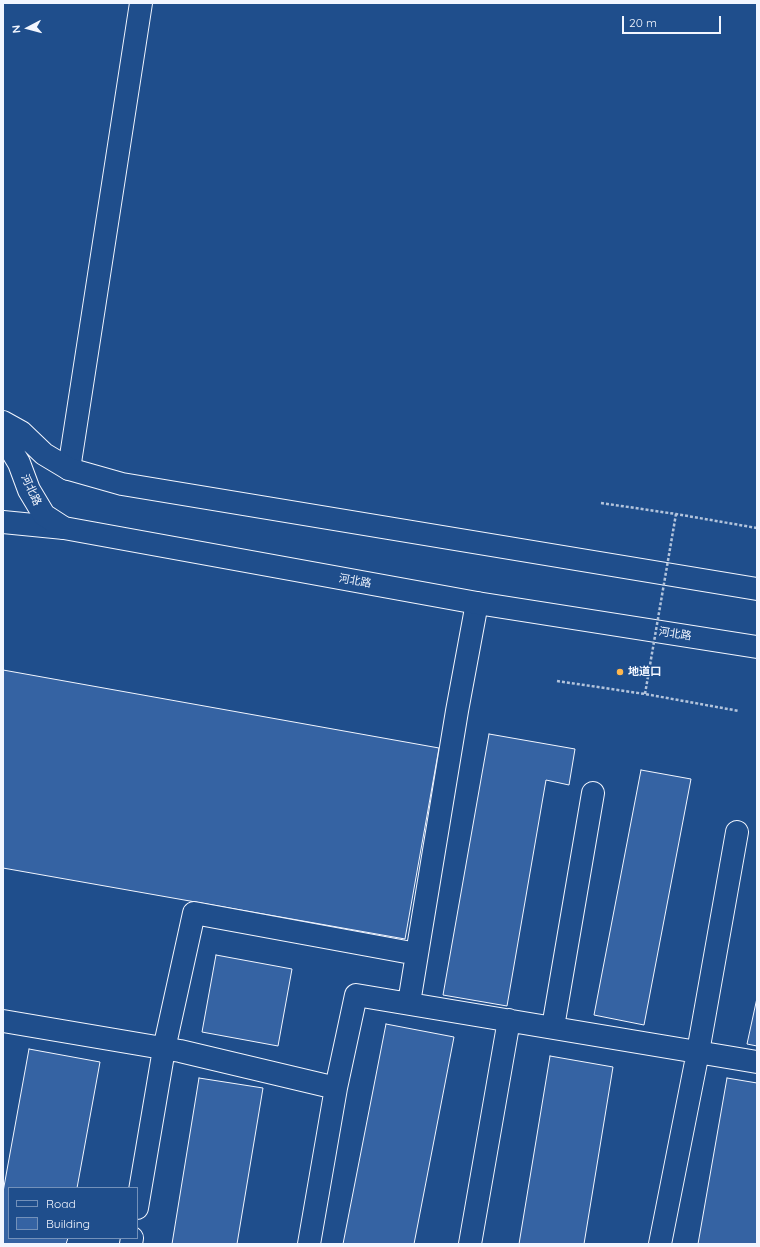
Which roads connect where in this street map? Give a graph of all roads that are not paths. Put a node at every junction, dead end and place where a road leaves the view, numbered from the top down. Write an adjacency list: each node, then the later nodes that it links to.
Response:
1 (141, 3): 4 (main road)
2 (3, 422): 4 (main road)
3 (3, 440): 6 (main road, 河北路)
4 (69, 469): 7 (main road)
5 (3, 522): 6 (main road)
6 (64, 528): 8 (main road, 河北路)
7 (757, 589)
8 (477, 603): 9 (main road, 河北路); 12 (main road)
9 (757, 647)
10 (593, 793): 16 (main road)
11 (737, 832): 18 (main road)
12 (417, 954): 13 (main road); 17 (main road)
13 (409, 1003): 14 (main road); 20 (main road)
14 (509, 1020): 16 (main road); 23 (main road)
15 (3, 1021): 17 (main road)
16 (553, 1028): 18 (main road)
17 (164, 1048): 20 (main road); 21 (main road)
18 (698, 1052): 19 (main road); 24 (main road)
19 (757, 1062)
20 (336, 1088): 22 (main road)
21 (138, 1202)
22 (309, 1244)
23 (470, 1244)
24 (660, 1244)

